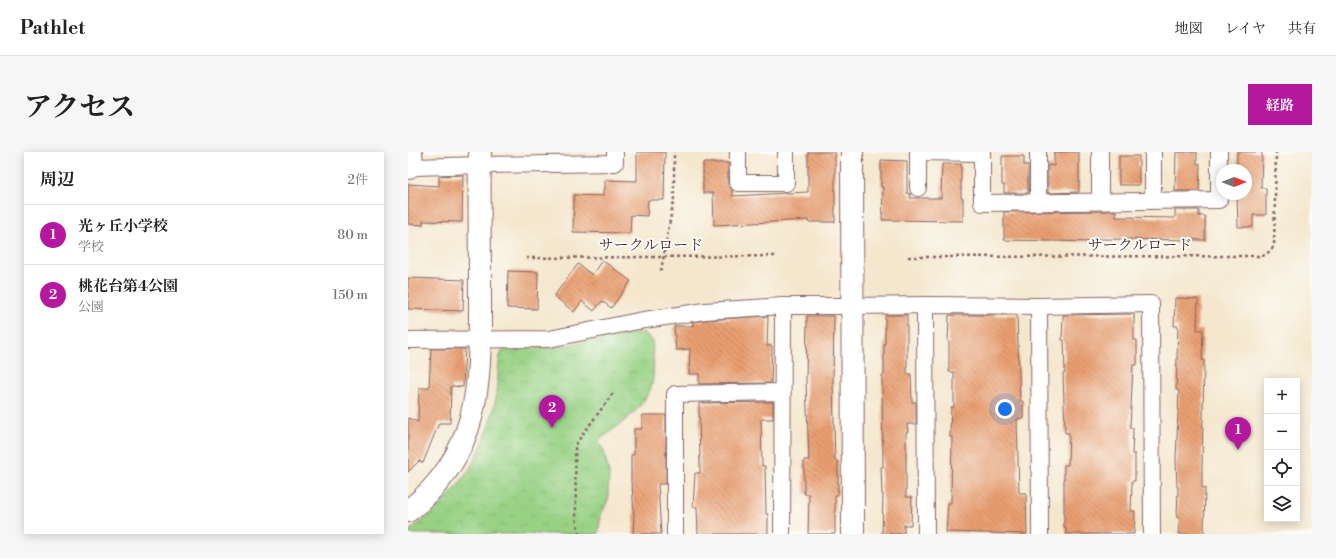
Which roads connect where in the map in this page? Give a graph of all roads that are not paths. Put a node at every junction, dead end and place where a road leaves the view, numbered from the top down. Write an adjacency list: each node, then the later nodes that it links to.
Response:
1 (615, 152): 11 (street)
2 (738, 152): 3 (street)
3 (786, 152)
4 (852, 152): 19 (street)
5 (918, 152): 10 (street); 13 (street)
6 (1038, 152): 16 (street)
7 (1100, 152): 14 (street)
8 (1153, 152): 15 (street)
9 (1219, 152): 15 (street)
10 (982, 153): 16 (street)
11 (480, 158): 12 (street); 21 (street)
12 (412, 164)
13 (918, 188)
14 (1100, 201): 15 (street); 16 (street)
15 (1153, 201)
16 (1038, 202)
17 (925, 304): 19 (street); 20 (street); 28 (street)
18 (783, 306): 19 (street); 21 (street); 23 (street)
19 (852, 306): 27 (street)
20 (1039, 306): 29 (street); 30 (street)
21 (480, 339): 22 (street); 24 (street)
22 (408, 340)
23 (782, 392): 25 (street); 26 (street)
24 (408, 511)
25 (675, 534)
26 (782, 534)
27 (853, 534)
28 (926, 534)
29 (1040, 534)
30 (1152, 534)

